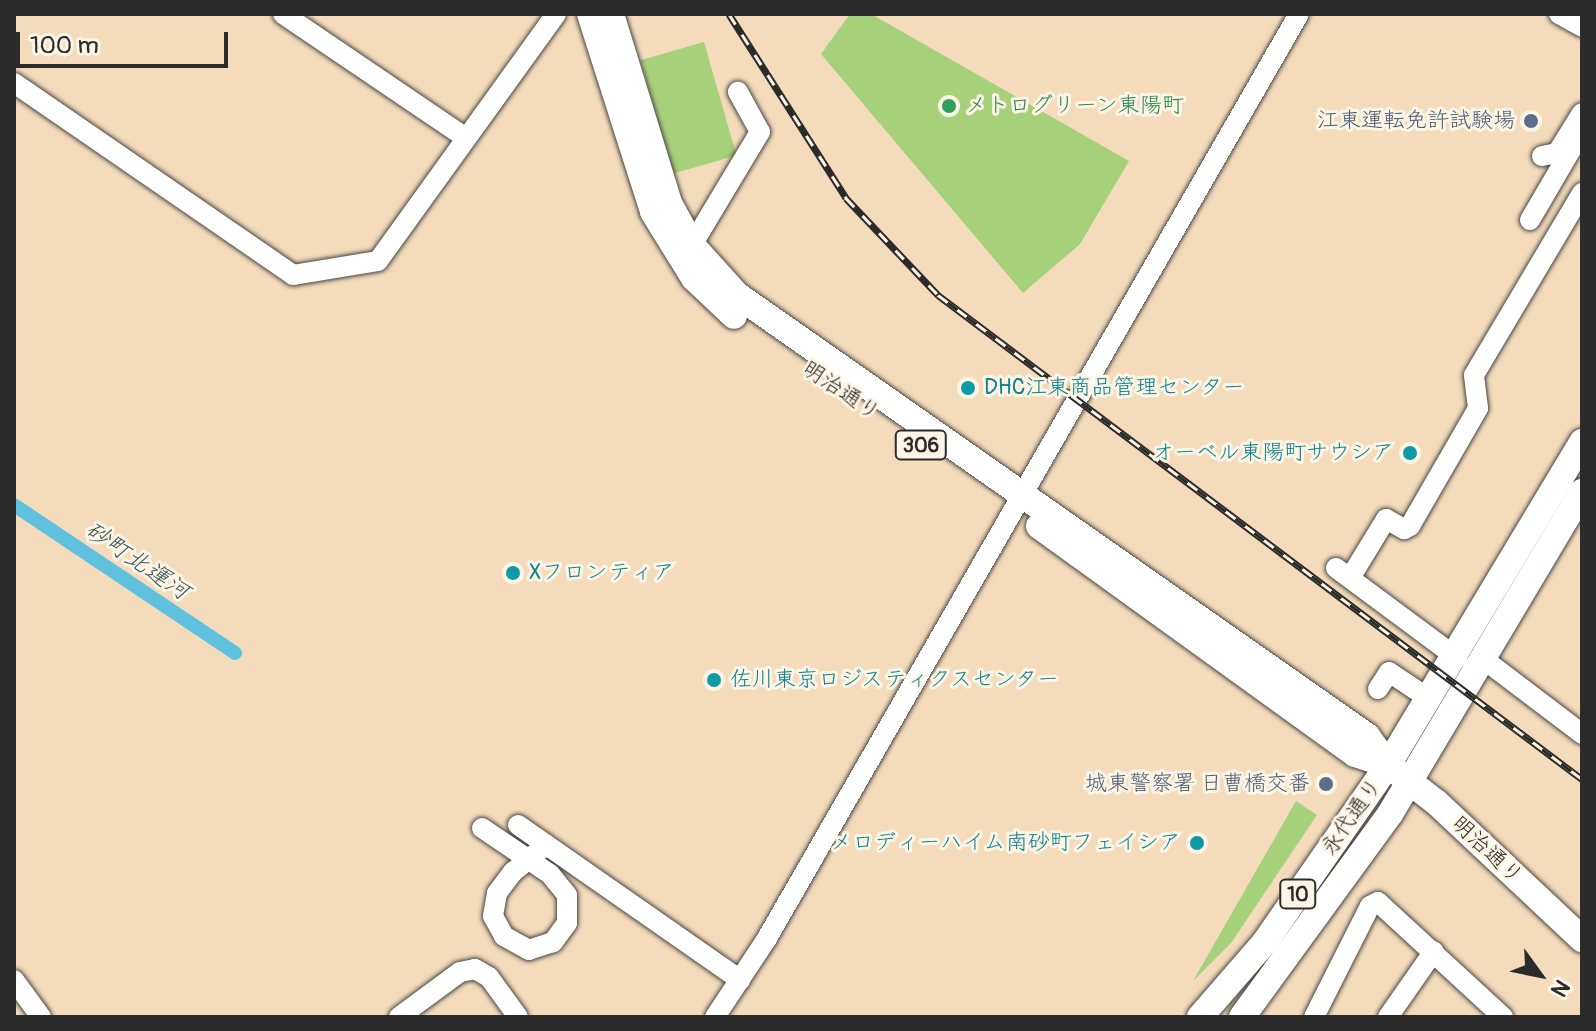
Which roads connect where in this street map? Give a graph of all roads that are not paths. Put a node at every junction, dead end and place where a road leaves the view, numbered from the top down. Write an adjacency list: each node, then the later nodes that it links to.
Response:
1 (283, 14): 12 (street)
2 (556, 14): 12 (street)
3 (590, 14): 19 (main road, 明治通り / 306)
4 (611, 14): 16 (main road, 明治通り / 306)
5 (1299, 14): 19 (street)
6 (1559, 14): 7 (street)
7 (1582, 27)
8 (14, 83): 12 (street)
9 (738, 92): 16 (street)
10 (1582, 113): 13 (street)
11 (1582, 131): 15 (street)
12 (465, 137)
13 (1542, 156)
14 (1582, 193): 20 (street)
15 (1530, 220)
16 (692, 245): 19 (main road, 明治通り / 306)
17 (1582, 442): 20 (main road, 10)
18 (1582, 492): 21 (main road, 永代通り / 10)
19 (1020, 501): 25 (main road, 明治通り / 306); 33 (street)
20 (1457, 658): 23 (main road, 10)
21 (1475, 678): 24 (street); 26 (main road, 永代通り / 10)
22 (1378, 689): 23 (street)
23 (1435, 694): 25 (main road, 永代通り / 10)
24 (1582, 734)
25 (1388, 765): 26 (main road, 明治通り); 38 (main road, 永代通り / 10)
26 (1410, 782): 30 (main road, 明治通り); 39 (main road, 永代通り / 10)
27 (518, 825): 29 (street)
28 (482, 828): 29 (street)
29 (546, 845): 33 (street)
30 (1582, 939)
31 (1434, 951): 40 (street); 41 (street); 42 (street)
32 (14, 980): 34 (street)
33 (740, 980): 37 (street)
34 (41, 1017)
35 (399, 1017): 36 (street)
36 (518, 1017)
37 (715, 1017)
38 (1200, 1017)
39 (1242, 1017)
40 (1314, 1017)
41 (1388, 1017)
42 (1502, 1017)

